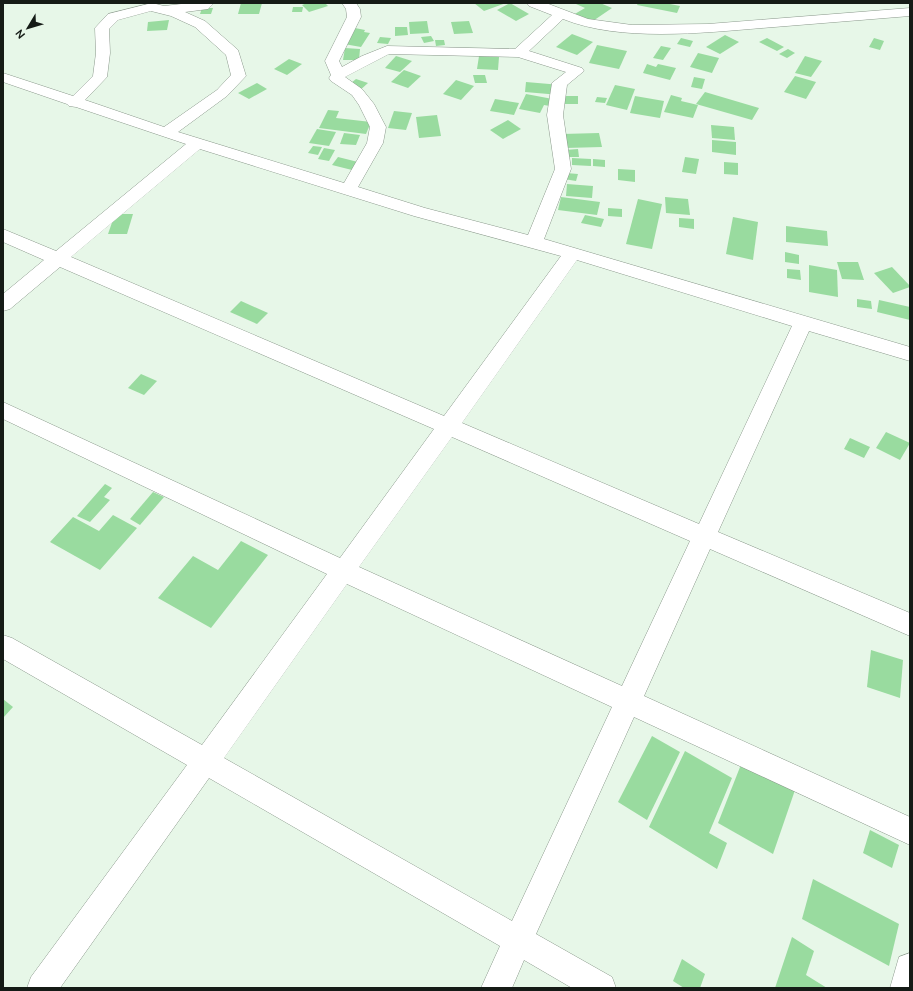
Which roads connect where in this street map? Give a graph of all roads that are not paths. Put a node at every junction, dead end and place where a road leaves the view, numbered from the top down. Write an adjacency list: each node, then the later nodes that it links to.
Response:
1 (207, 3): 4 (street)
2 (349, 3): 8 (street)
3 (534, 3): 6 (street)
4 (161, 9): 10 (street); 11 (street)
5 (910, 12): 6 (street)
6 (561, 14): 7 (street)
7 (519, 53): 8 (street); 15 (street)
8 (338, 75): 13 (street)
9 (3, 77): 10 (street)
10 (74, 102): 11 (street)
11 (166, 133): 12 (street)
12 (197, 143): 13 (street); 17 (street)
13 (348, 190): 15 (street)
14 (3, 234): 17 (street)
15 (534, 242): 16 (street)
16 (573, 252): 19 (street); 22 (street)
17 (58, 258): 18 (street); 22 (street)
18 (3, 304)
19 (803, 322): 20 (street); 23 (street)
20 (910, 354)
21 (3, 410): 24 (street)
22 (448, 426): 23 (street); 24 (street)
23 (704, 536): 25 (street); 27 (street)
24 (344, 571): 27 (street); 28 (street)
25 (910, 624)
26 (3, 646): 28 (street)
27 (628, 702): 29 (street); 30 (street)
28 (205, 762): 30 (street); 32 (street)
29 (910, 831)
30 (518, 941): 33 (street); 34 (street)
31 (910, 968): 35 (street)
32 (42, 988)
33 (496, 988)
34 (601, 988)
35 (906, 988)

